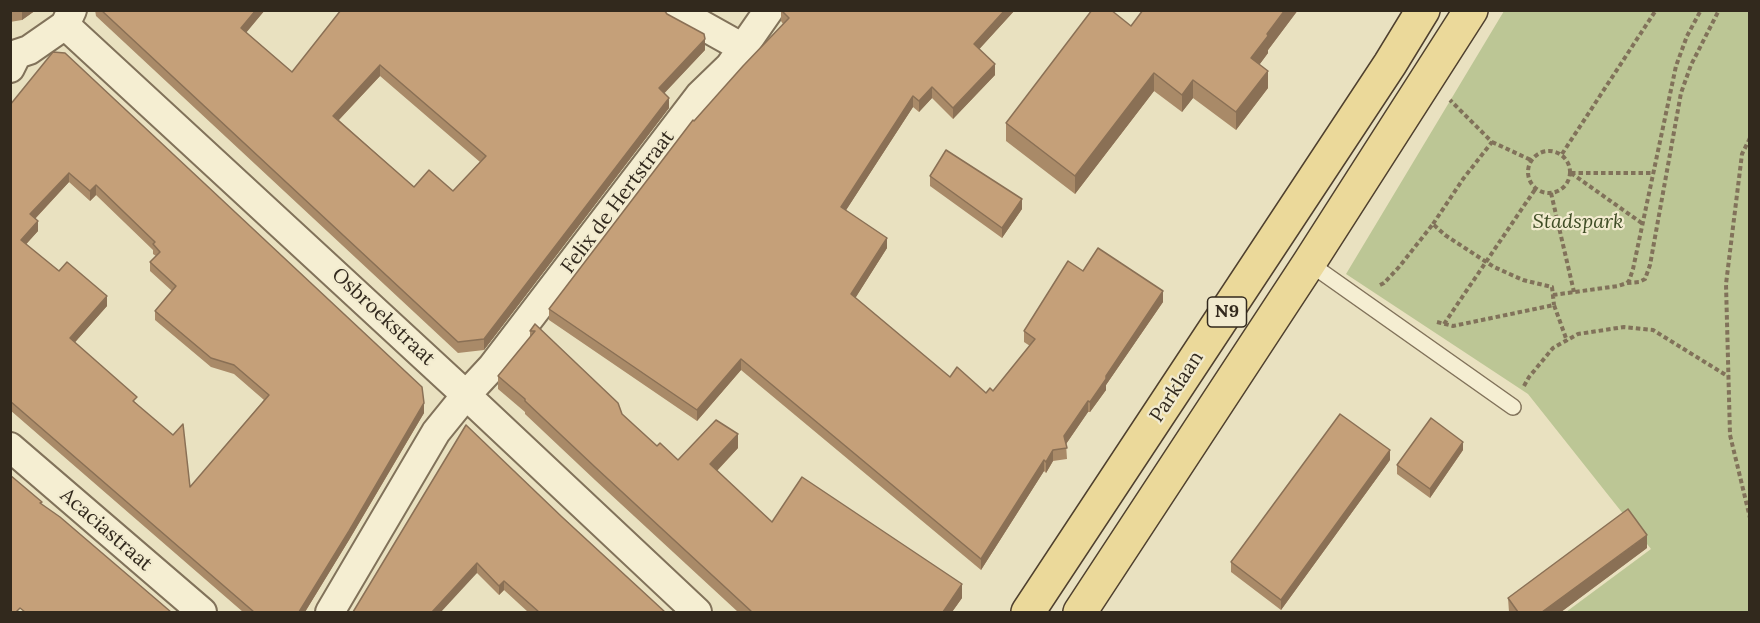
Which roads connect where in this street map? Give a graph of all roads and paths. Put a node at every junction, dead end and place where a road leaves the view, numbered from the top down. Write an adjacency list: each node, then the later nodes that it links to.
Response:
1 (675, 10): 9 (street)
2 (769, 10): 9 (street, Felix de Hertstraat)
3 (1423, 10): 40 (main road, Parklaan / N9)
4 (1472, 10): 23 (main road, N9)
5 (1656, 10): 14 (path)
6 (1701, 10): 17 (path)
7 (1719, 10): 24 (path)
8 (69, 18): 10 (street); 33 (street, Osbroekstraat)
9 (743, 48): 33 (street, Felix de Hertstraat)
10 (10, 68)
11 (1445, 95): 13 (path)
12 (1749, 138): 32 (path)
13 (1492, 142): 15 (path); 20 (path)
14 (1562, 154): 15 (path); 16 (path)
15 (1531, 160): 18 (path)
16 (1571, 173): 17 (path); 19 (path); 21 (path)
17 (1653, 173): 21 (path)
18 (1536, 188): 19 (path); 22 (path)
19 (1551, 193): 26 (path)
20 (1433, 224): 22 (path); 25 (path)
21 (1642, 225): 24 (path)
22 (1486, 262): 27 (path); 30 (path)
23 (1309, 263): 34 (lane); 41 (main road, N9)
24 (1627, 284): 26 (path)
25 (1377, 286)
26 (1574, 292): 27 (path)
27 (1553, 295): 28 (path)
28 (1554, 305): 30 (path); 31 (path)
29 (1432, 321): 30 (path)
30 (1444, 324)
31 (1567, 340): 32 (path); 34 (path)
32 (1729, 377): 36 (path)
33 (466, 394): 38 (street, Felix de Hertstraat); 39 (street, Osbroekstraat)
34 (1513, 407)
35 (10, 447): 37 (street, Acaciastraat)
36 (1749, 518)
37 (202, 612)
38 (330, 612)
39 (697, 612)
40 (1028, 612)
41 (1080, 612)

